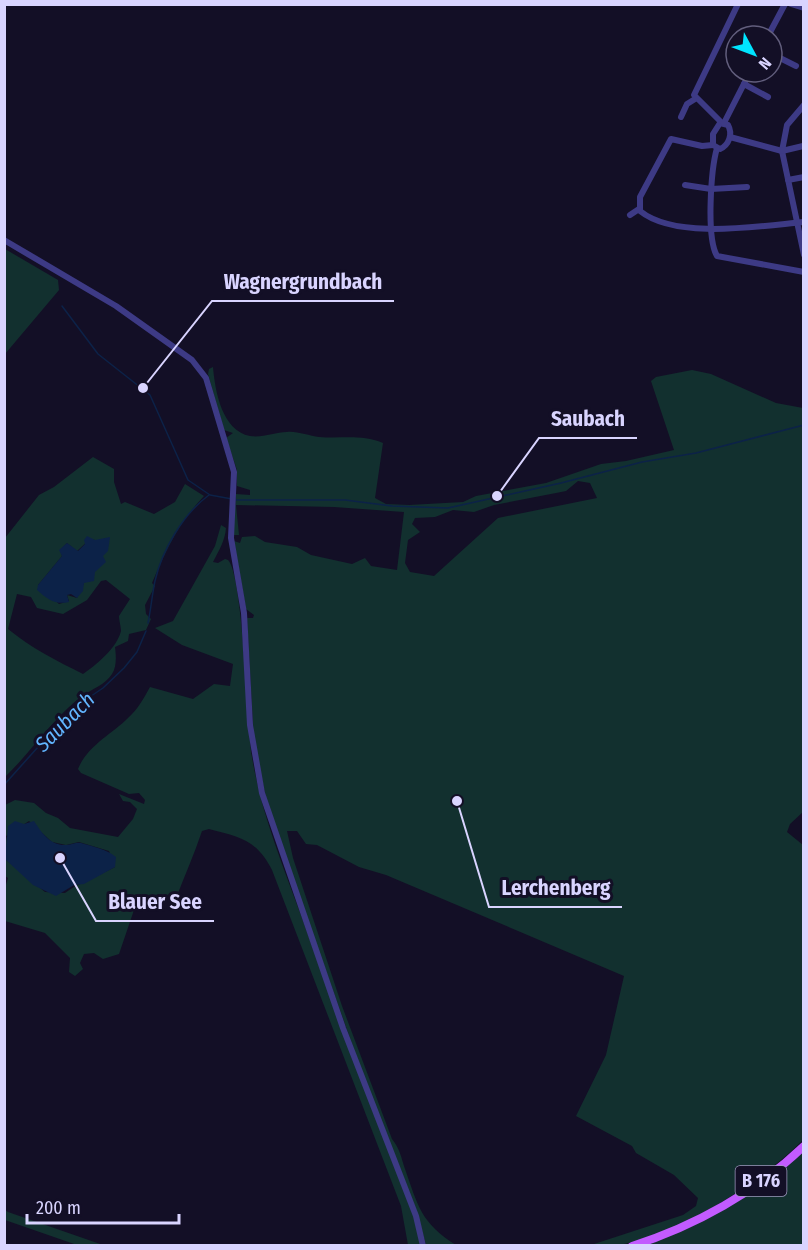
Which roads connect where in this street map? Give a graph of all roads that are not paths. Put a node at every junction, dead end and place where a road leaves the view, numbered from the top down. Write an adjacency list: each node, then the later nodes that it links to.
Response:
1 (738, 4): 10 (street)
2 (785, 4): 5 (street)
3 (791, 4): 4 (street)
4 (804, 8)
5 (774, 24)
6 (784, 60): 7 (street)
7 (796, 66)
8 (744, 84): 9 (street); 13 (street)
9 (768, 97)
10 (695, 99): 12 (street); 13 (street)
11 (804, 105): 17 (street)
12 (681, 117)
13 (723, 123): 14 (street); 16 (street)
14 (730, 137): 16 (street); 17 (street)
15 (803, 146): 17 (street)
16 (715, 147): 22 (street); 23 (street)
17 (782, 151): 19 (street)
18 (804, 177): 19 (street)
19 (788, 180): 25 (street)
20 (685, 185): 22 (street)
21 (747, 187): 22 (street)
22 (711, 189): 26 (street)
23 (639, 209): 24 (street); 26 (street)
24 (630, 215)
25 (800, 223): 26 (street); 28 (street)
26 (712, 229): 29 (street)
27 (4, 240): 31 (street)
28 (804, 255)
29 (804, 272)
30 (804, 1146): 32 (main road, B 176)
31 (423, 1245)
32 (632, 1245)

